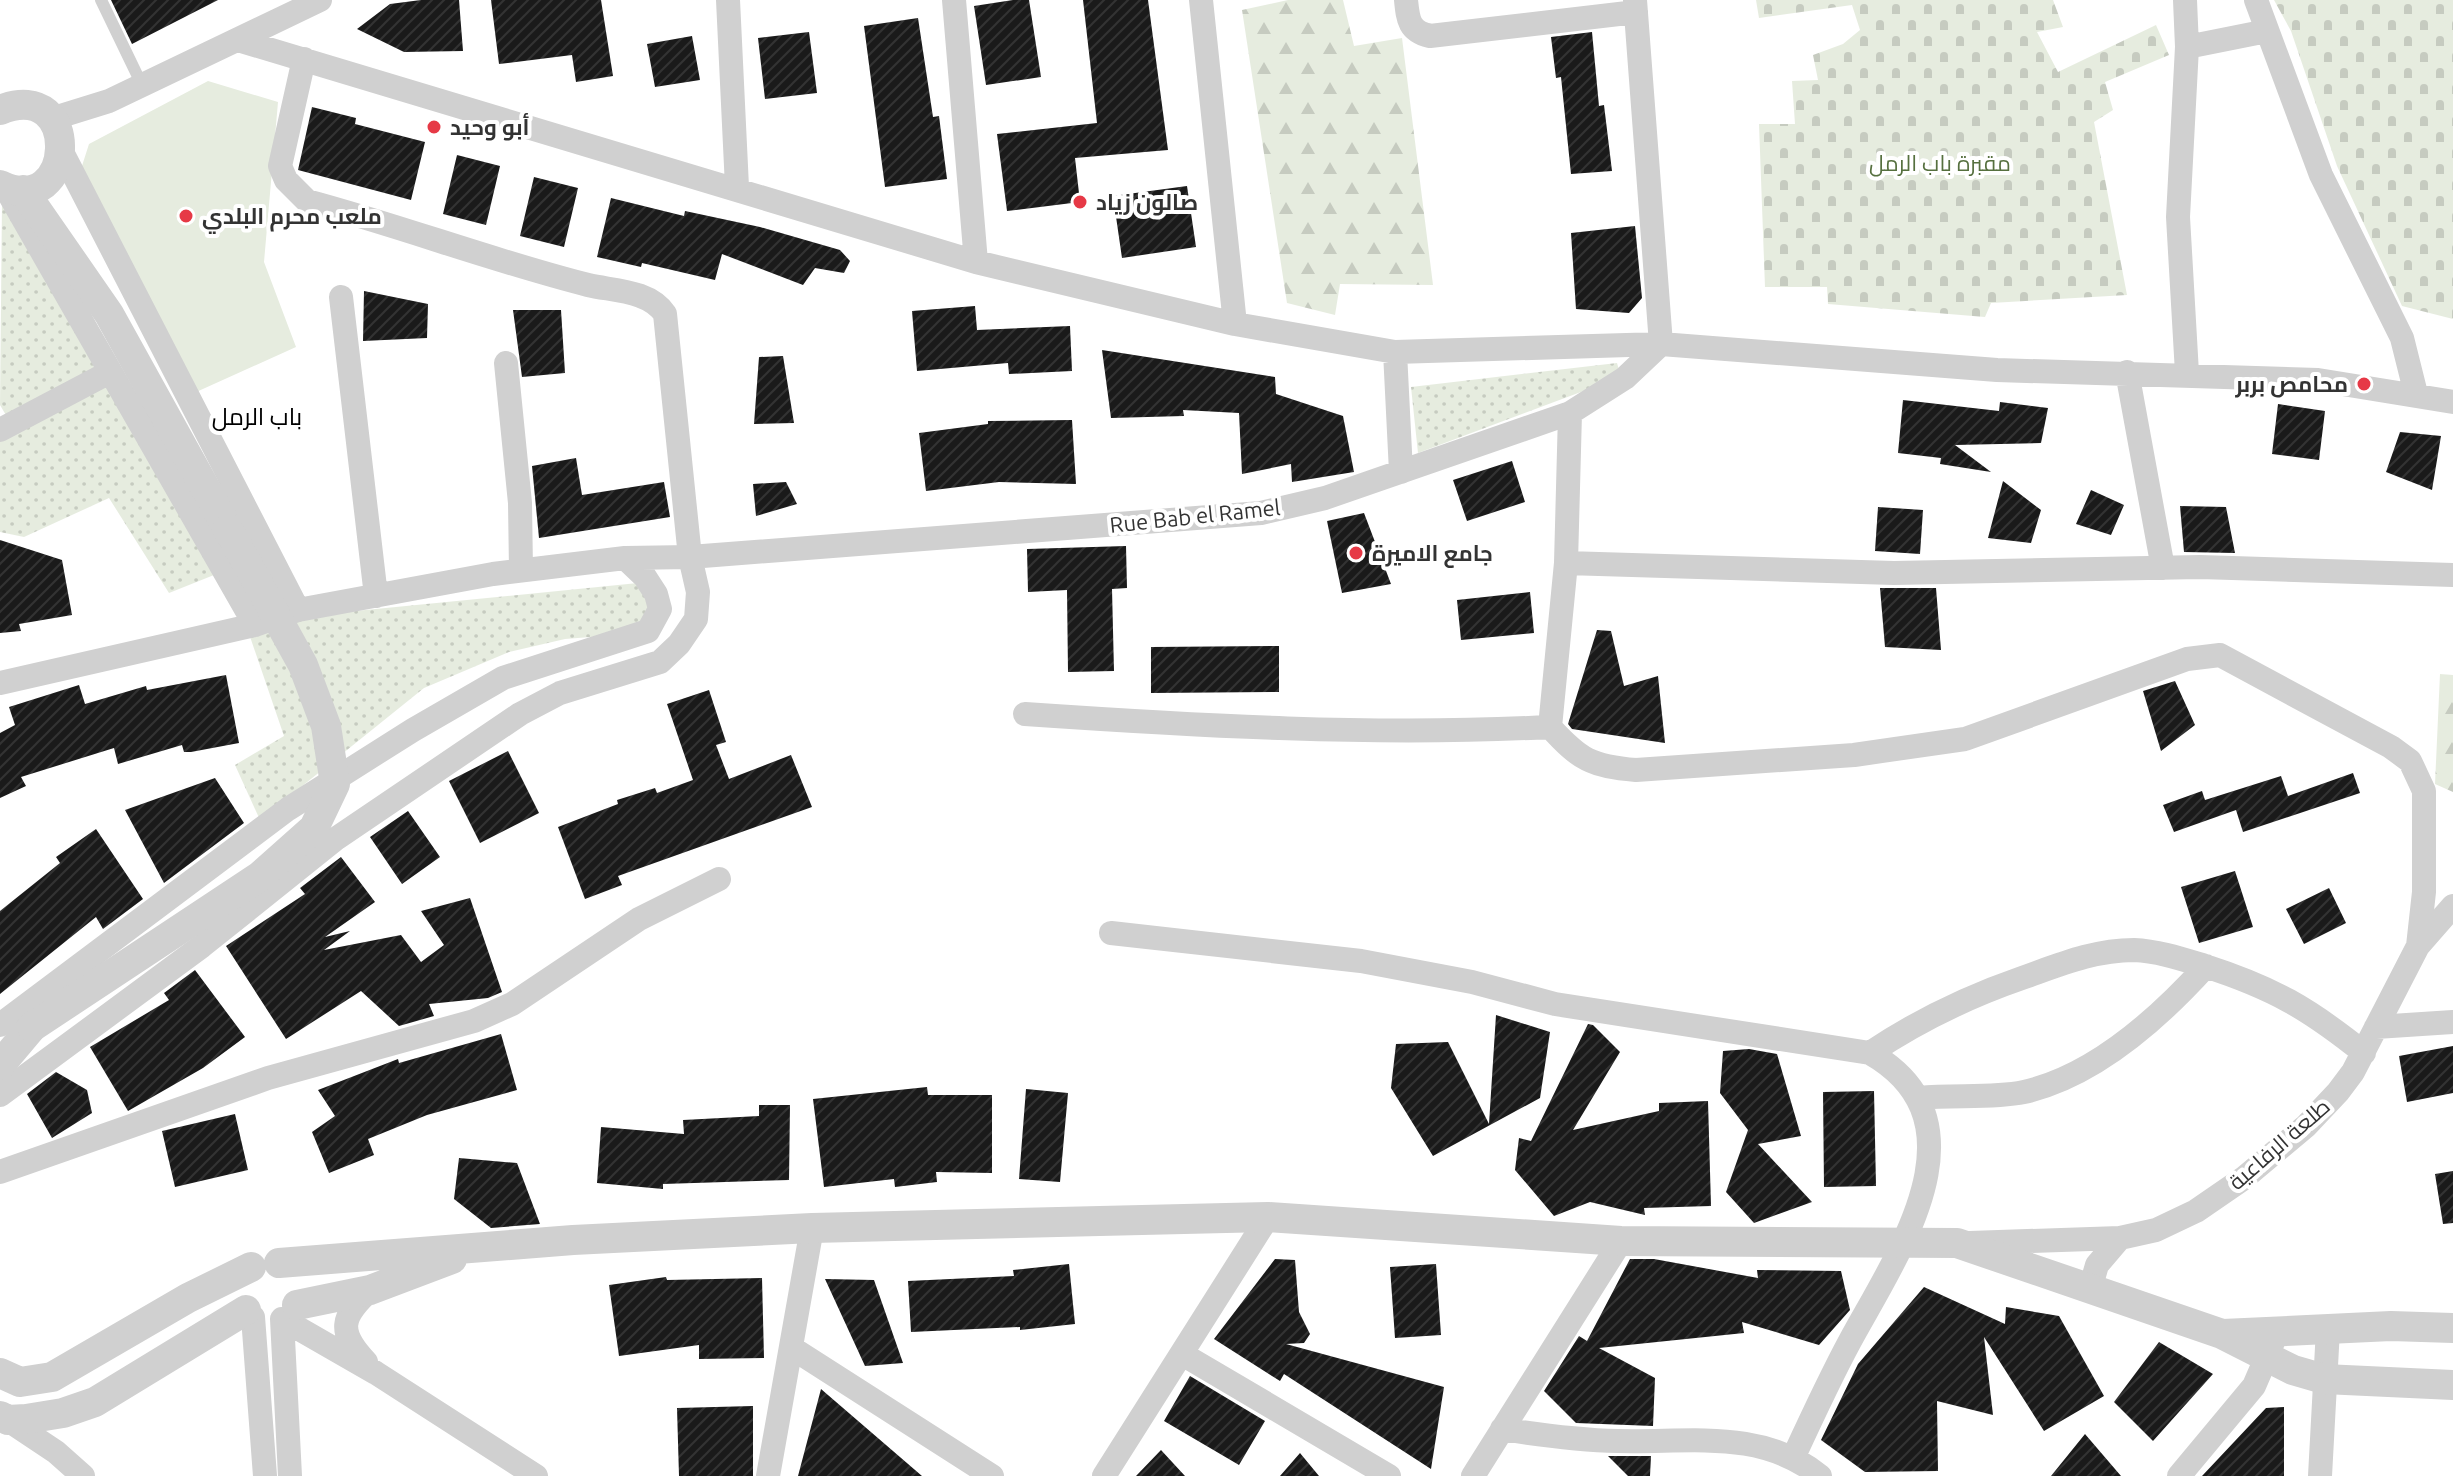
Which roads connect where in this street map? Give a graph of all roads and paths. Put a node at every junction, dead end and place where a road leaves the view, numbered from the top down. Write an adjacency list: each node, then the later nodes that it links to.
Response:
1 (101, 0): 14 (lane)
2 (320, 0): 11 (street)
3 (728, 0): 18 (street)
4 (954, 0): 19 (street)
5 (1201, 0): 22 (street)
6 (1406, 0): 9 (street)
7 (2185, 0): 12 (street)
8 (2256, 0): 10 (street)
9 (1636, 6): 23 (street)
10 (2267, 31): 12 (street); 29 (street)
11 (238, 40): 13 (street); 14 (street)
12 (2187, 47): 28 (street)
13 (304, 59): 18 (street); 34 (street)
14 (142, 85): 16 (street)
15 (3, 103): 16 (street)
16 (58, 147): 17 (street); 21 (street); 41 (street)
17 (9, 187): 21 (street); 27 (street)
18 (737, 187): 19 (street)
19 (976, 262): 22 (street)
20 (341, 297): 40 (street)
21 (109, 314): 53 (street, bridge)
22 (1235, 324): 24 (street)
23 (1661, 344): 24 (street); 26 (street); 31 (street, Rue Bab el Ramel)
24 (1395, 352): 33 (street)
25 (506, 363): 38 (street)
26 (2127, 372): 28 (street); 37 (street)
27 (108, 373): 32 (street); 42 (street)
28 (2187, 373): 29 (street)
29 (2416, 394): 30 (street)
30 (2451, 399)
31 (1570, 413): 33 (street, Rue Bab el Ramel); 36 (street)
32 (0, 430)
33 (1401, 472): 34 (street, Rue Bab el Ramel)
34 (690, 557): 35 (street, Rue Bab el Ramel); 59 (street)
35 (625, 558): 38 (street, Rue Bab el Ramel); 52 (street)
36 (1566, 563): 37 (street); 45 (street)
37 (2163, 568): 39 (street)
38 (521, 570): 40 (street, Rue Bab el Ramel)
39 (2453, 575)
40 (376, 596): 41 (street, Rue Bab el Ramel)
41 (298, 610): 42 (street, Rue Bab el Ramel)
42 (255, 625): 43 (street, Rue Bab el Ramel)
43 (0, 683)
44 (1025, 714): 45 (street)
45 (1550, 727): 49 (street)
46 (719, 879): 61 (street)
47 (2453, 906): 49 (street, طلعة الرفاعية)
48 (1111, 933): 56 (street)
49 (2418, 946): 54 (street, طلعة الرفاعية)
50 (2206, 966): 56 (street); 57 (street); 60 (street)
51 (2453, 1022): 54 (street)
52 (0, 1025)
53 (32, 1027): 55 (street); 58 (street)
54 (2376, 1027): 57 (street, طلعة الرفاعية)
55 (0, 1046)
56 (1870, 1053): 60 (street)
57 (2364, 1053): 64 (street, طلعة الرفاعية)
58 (0, 1065)
59 (0, 1095)
60 (1919, 1098): 66 (street)
61 (0, 1172)
62 (1268, 1217): 63 (street); 65 (street); 77 (street)
63 (812, 1228): 68 (street); 76 (street)
64 (2120, 1238): 67 (street, طلعة الرفاعية); 71 (street)
65 (1621, 1241): 66 (street); 84 (street)
66 (1906, 1241): 67 (street); 85 (street)
67 (1957, 1243): 71 (street)
68 (490, 1245): 69 (street); 70 (street)
69 (265, 1265): 72 (street); 72 (street); 79 (street)
70 (370, 1290): 72 (street); 80 (street)
71 (2096, 1292): 75 (street)
72 (269, 1313): 78 (street); 80 (street); 83 (street); 87 (street)
73 (2453, 1328): 74 (street)
74 (2328, 1329): 75 (street); 81 (street)
75 (2272, 1344): 81 (street); 96 (street)
76 (792, 1348): 90 (street); 91 (street)
77 (1182, 1354): 92 (street); 93 (street)
78 (283, 1366): 80 (street); 88 (street)
79 (0, 1373)
80 (376, 1373): 89 (street)
81 (2324, 1379): 82 (street); 97 (street)
82 (2453, 1385)
83 (4, 1418): 86 (street)
84 (1502, 1429): 85 (street); 94 (street)
85 (1794, 1456): 95 (street)
86 (83, 1476)
87 (265, 1476)
88 (290, 1476)
89 (536, 1476)
90 (768, 1476)
91 (992, 1476)
92 (1104, 1476)
93 (1389, 1476)
94 (1473, 1476)
95 (1820, 1476)
96 (2179, 1476)
97 (2320, 1476)

